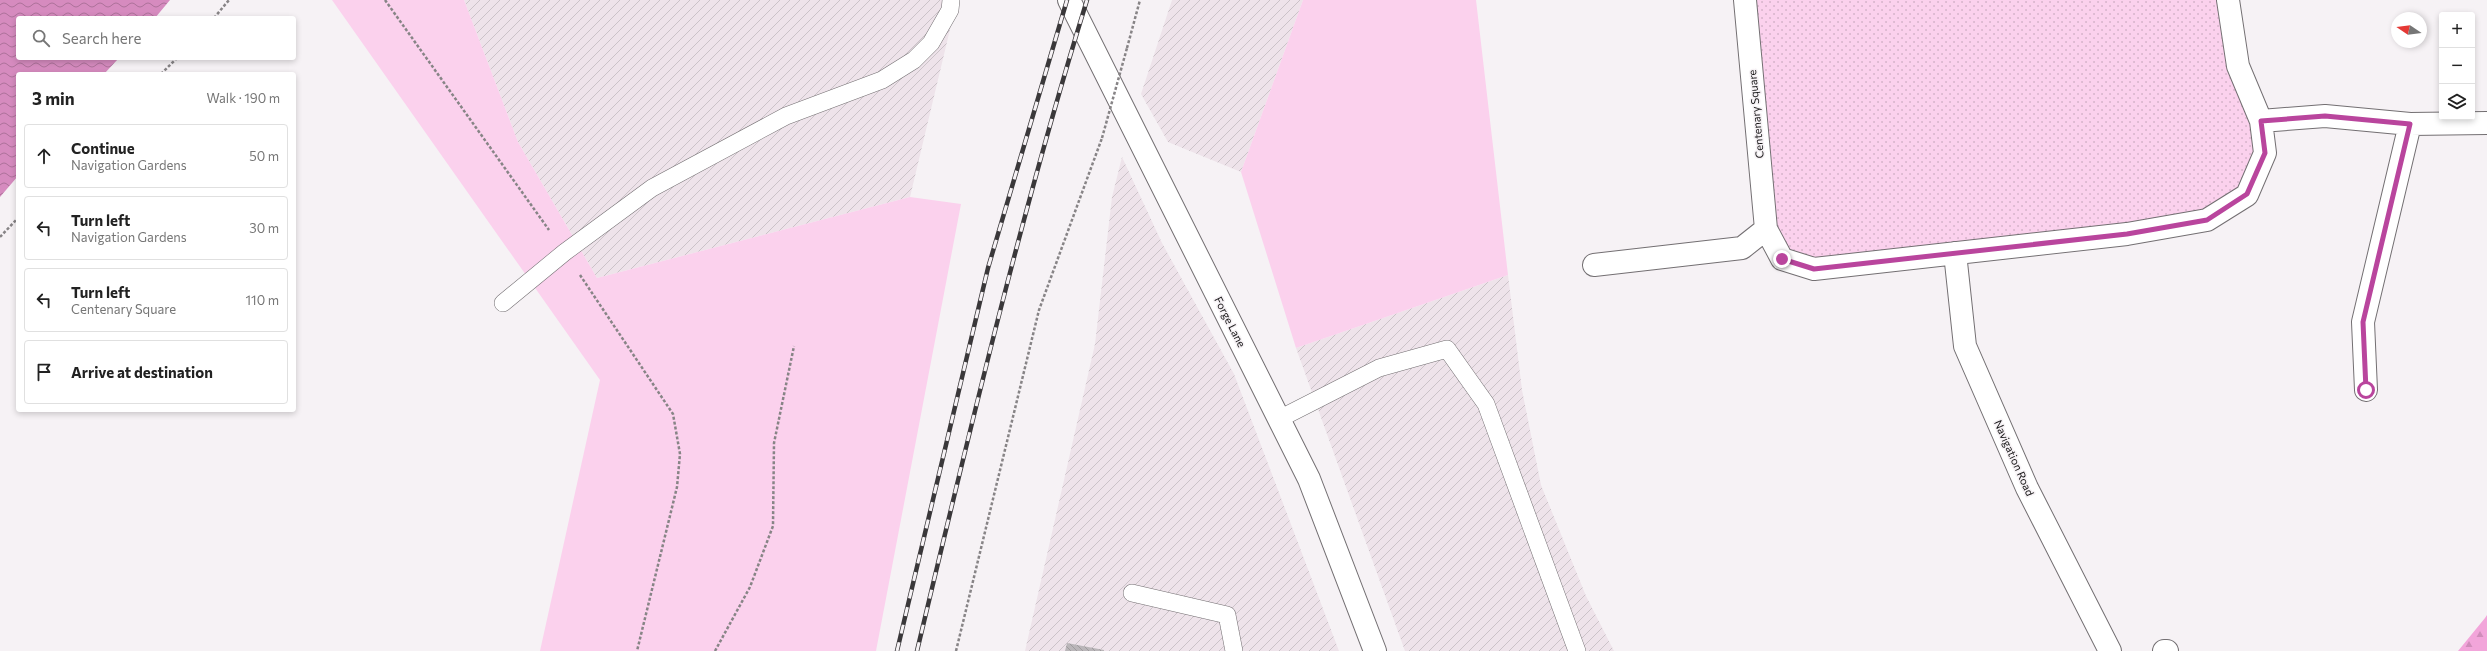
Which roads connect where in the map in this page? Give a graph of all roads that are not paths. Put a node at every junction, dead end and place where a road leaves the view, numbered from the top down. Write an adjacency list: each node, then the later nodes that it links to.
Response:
1 (951, 0): 11 (lane)
2 (1069, 0): 13 (street, Forge Lane)
3 (1746, 0): 8 (street, Centenary Square)
4 (2228, 0): 5 (street, Centenary Square)
5 (2261, 121): 7 (street); 9 (street, Centenary Square)
6 (2487, 123): 7 (street)
7 (2410, 124): 12 (street)
8 (1766, 229): 9 (street, Centenary Square); 10 (street)
9 (1955, 253): 18 (street, Navigation Road)
10 (1594, 266)
11 (503, 303)
12 (2366, 390)
13 (1279, 419): 16 (street, Forge Lane); 17 (lane)
14 (1132, 593): 15 (lane)
15 (1234, 651)
16 (1375, 651)
17 (1577, 651)
18 (2110, 651)

